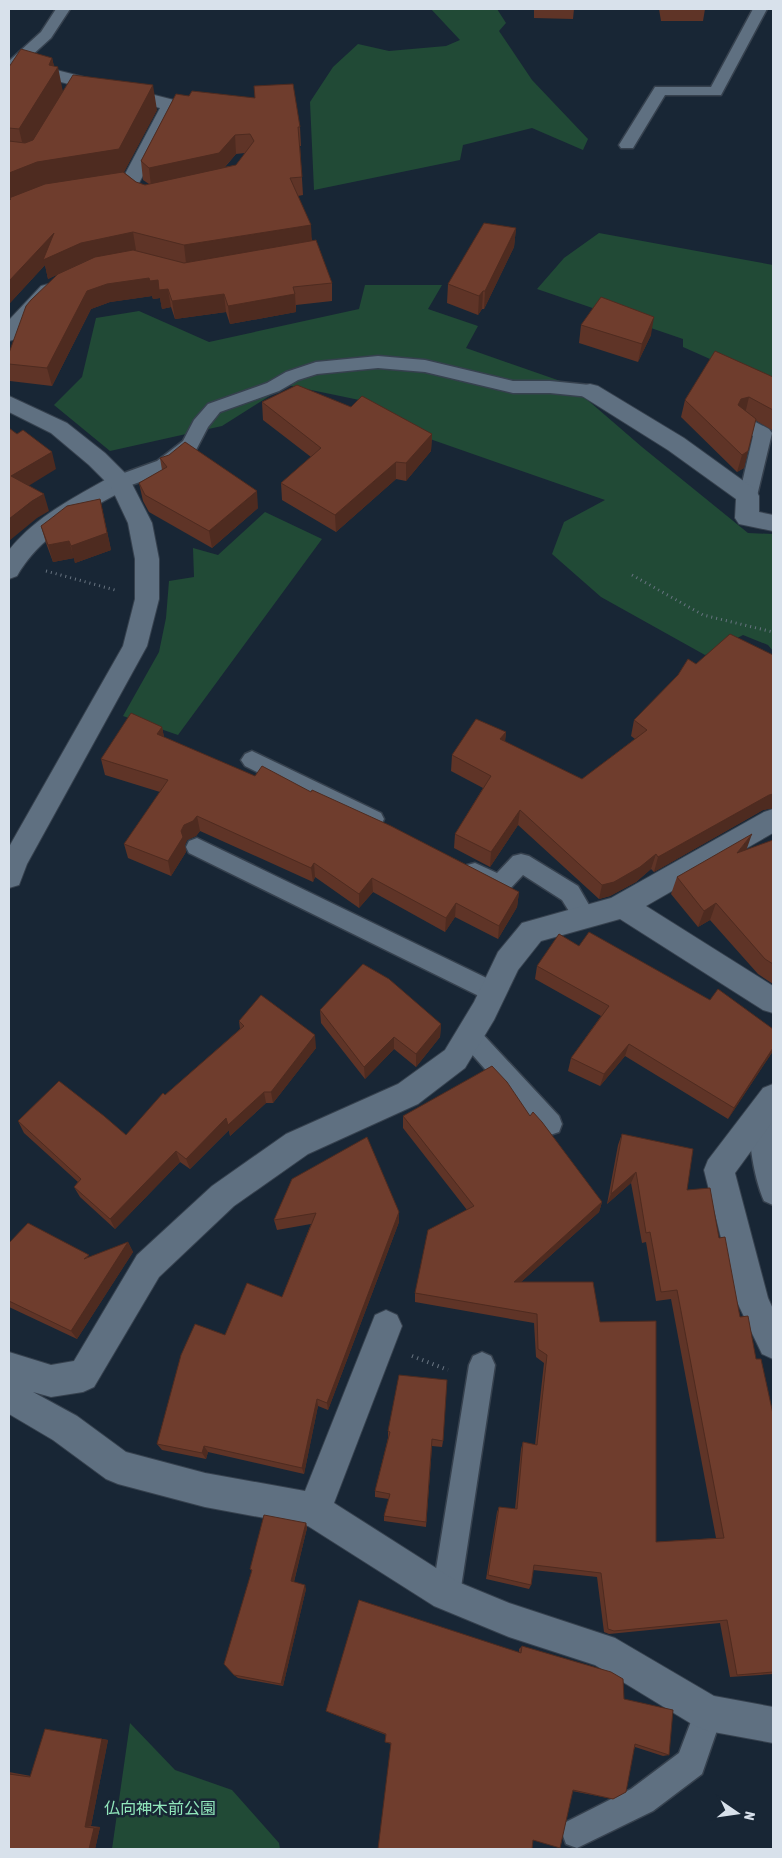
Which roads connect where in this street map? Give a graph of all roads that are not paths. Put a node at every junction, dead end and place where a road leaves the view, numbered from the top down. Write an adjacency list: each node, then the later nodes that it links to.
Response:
1 (63, 9): 3 (lane)
2 (760, 9): 4 (lane)
3 (14, 64): 5 (street)
4 (627, 145)
5 (132, 181): 6 (street); 7 (street)
6 (82, 189)
7 (147, 194)
8 (62, 282): 9 (street)
9 (9, 334)
10 (590, 391): 13 (lane); 14 (street)
11 (9, 403): 13 (street)
12 (744, 422): 14 (lane)
13 (120, 482): 16 (street); 22 (street)
14 (748, 496): 15 (street)
15 (773, 522)
16 (11, 566)
17 (252, 760): 19 (lane)
18 (773, 820): 23 (street)
19 (394, 830)
20 (197, 846): 25 (lane)
21 (459, 864): 24 (lane)
22 (9, 877)
23 (623, 906): 24 (street); 26 (street)
24 (585, 917): 25 (street)
25 (493, 992): 27 (street)
26 (773, 1001)
27 (469, 1035): 29 (lane); 33 (street)
28 (768, 1105): 30 (lane); 32 (street)
29 (550, 1124)
30 (773, 1193)
31 (383, 1335): 36 (street)
32 (773, 1343)
33 (9, 1368)
34 (481, 1374): 37 (lane)
35 (9, 1396): 36 (street)
36 (314, 1510): 37 (street)
37 (446, 1594): 38 (street)
38 (708, 1713): 39 (street); 40 (lane)
39 (773, 1725)
40 (577, 1833)

